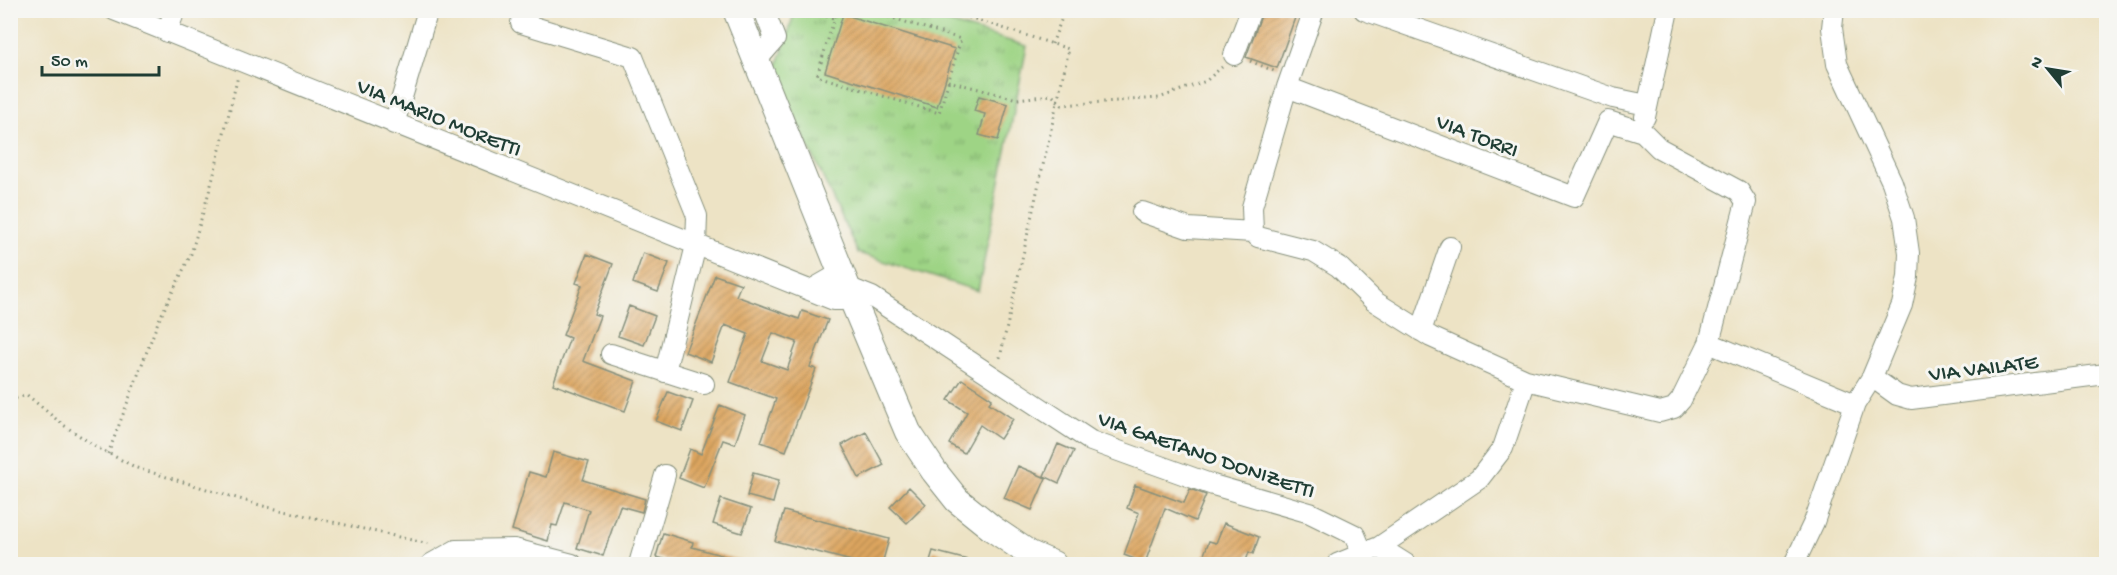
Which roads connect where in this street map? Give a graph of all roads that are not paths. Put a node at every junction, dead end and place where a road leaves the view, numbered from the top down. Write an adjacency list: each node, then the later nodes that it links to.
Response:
1 (114, 10): 12 (street, VIA MARIO MORETTI)
2 (175, 10): 12 (street)
3 (428, 10): 17 (street)
4 (736, 10): 14 (main road)
5 (764, 10): 14 (street)
6 (1251, 10): 13 (street)
7 (1314, 10): 15 (street)
8 (1364, 10): 16 (street)
9 (1668, 10): 16 (street)
10 (1834, 10): 30 (street)
11 (521, 23): 21 (street)
12 (167, 32): 17 (street, VIA MARIO MORETTI)
13 (1234, 55)
14 (756, 61): 23 (main road)
15 (1289, 82): 18 (street, VIA TORRI); 20 (street)
16 (1647, 105): 18 (street)
17 (394, 124): 21 (street, VIA MARIO MORETTI)
18 (1643, 132): 26 (street)
19 (1142, 212): 20 (street)
20 (1253, 232): 25 (street)
21 (696, 245): 24 (street, VIA MARIO MORETTI); 28 (street)
22 (1450, 247): 25 (street)
23 (847, 287): 24 (street, VIA GAETANO DONIZETTI); 35 (street, VIA GAETANO DONIZETTI); 39 (main road)
24 (811, 290)
25 (1422, 331): 31 (street)
26 (1709, 343): 31 (street); 33 (street)
27 (611, 354): 28 (street)
28 (665, 372): 32 (street)
29 (2106, 374): 30 (street, VIA VAILATE)
30 (1872, 377): 33 (street)
31 (1526, 380): 35 (street)
32 (704, 384)
33 (1856, 404): 42 (street)
34 (665, 475): 38 (street)
35 (1371, 550): 40 (street); 41 (street)
36 (431, 564): 37 (street)
37 (572, 564)
38 (639, 564)
39 (1053, 564)
40 (1337, 564)
41 (1406, 564)
42 (1794, 564)

